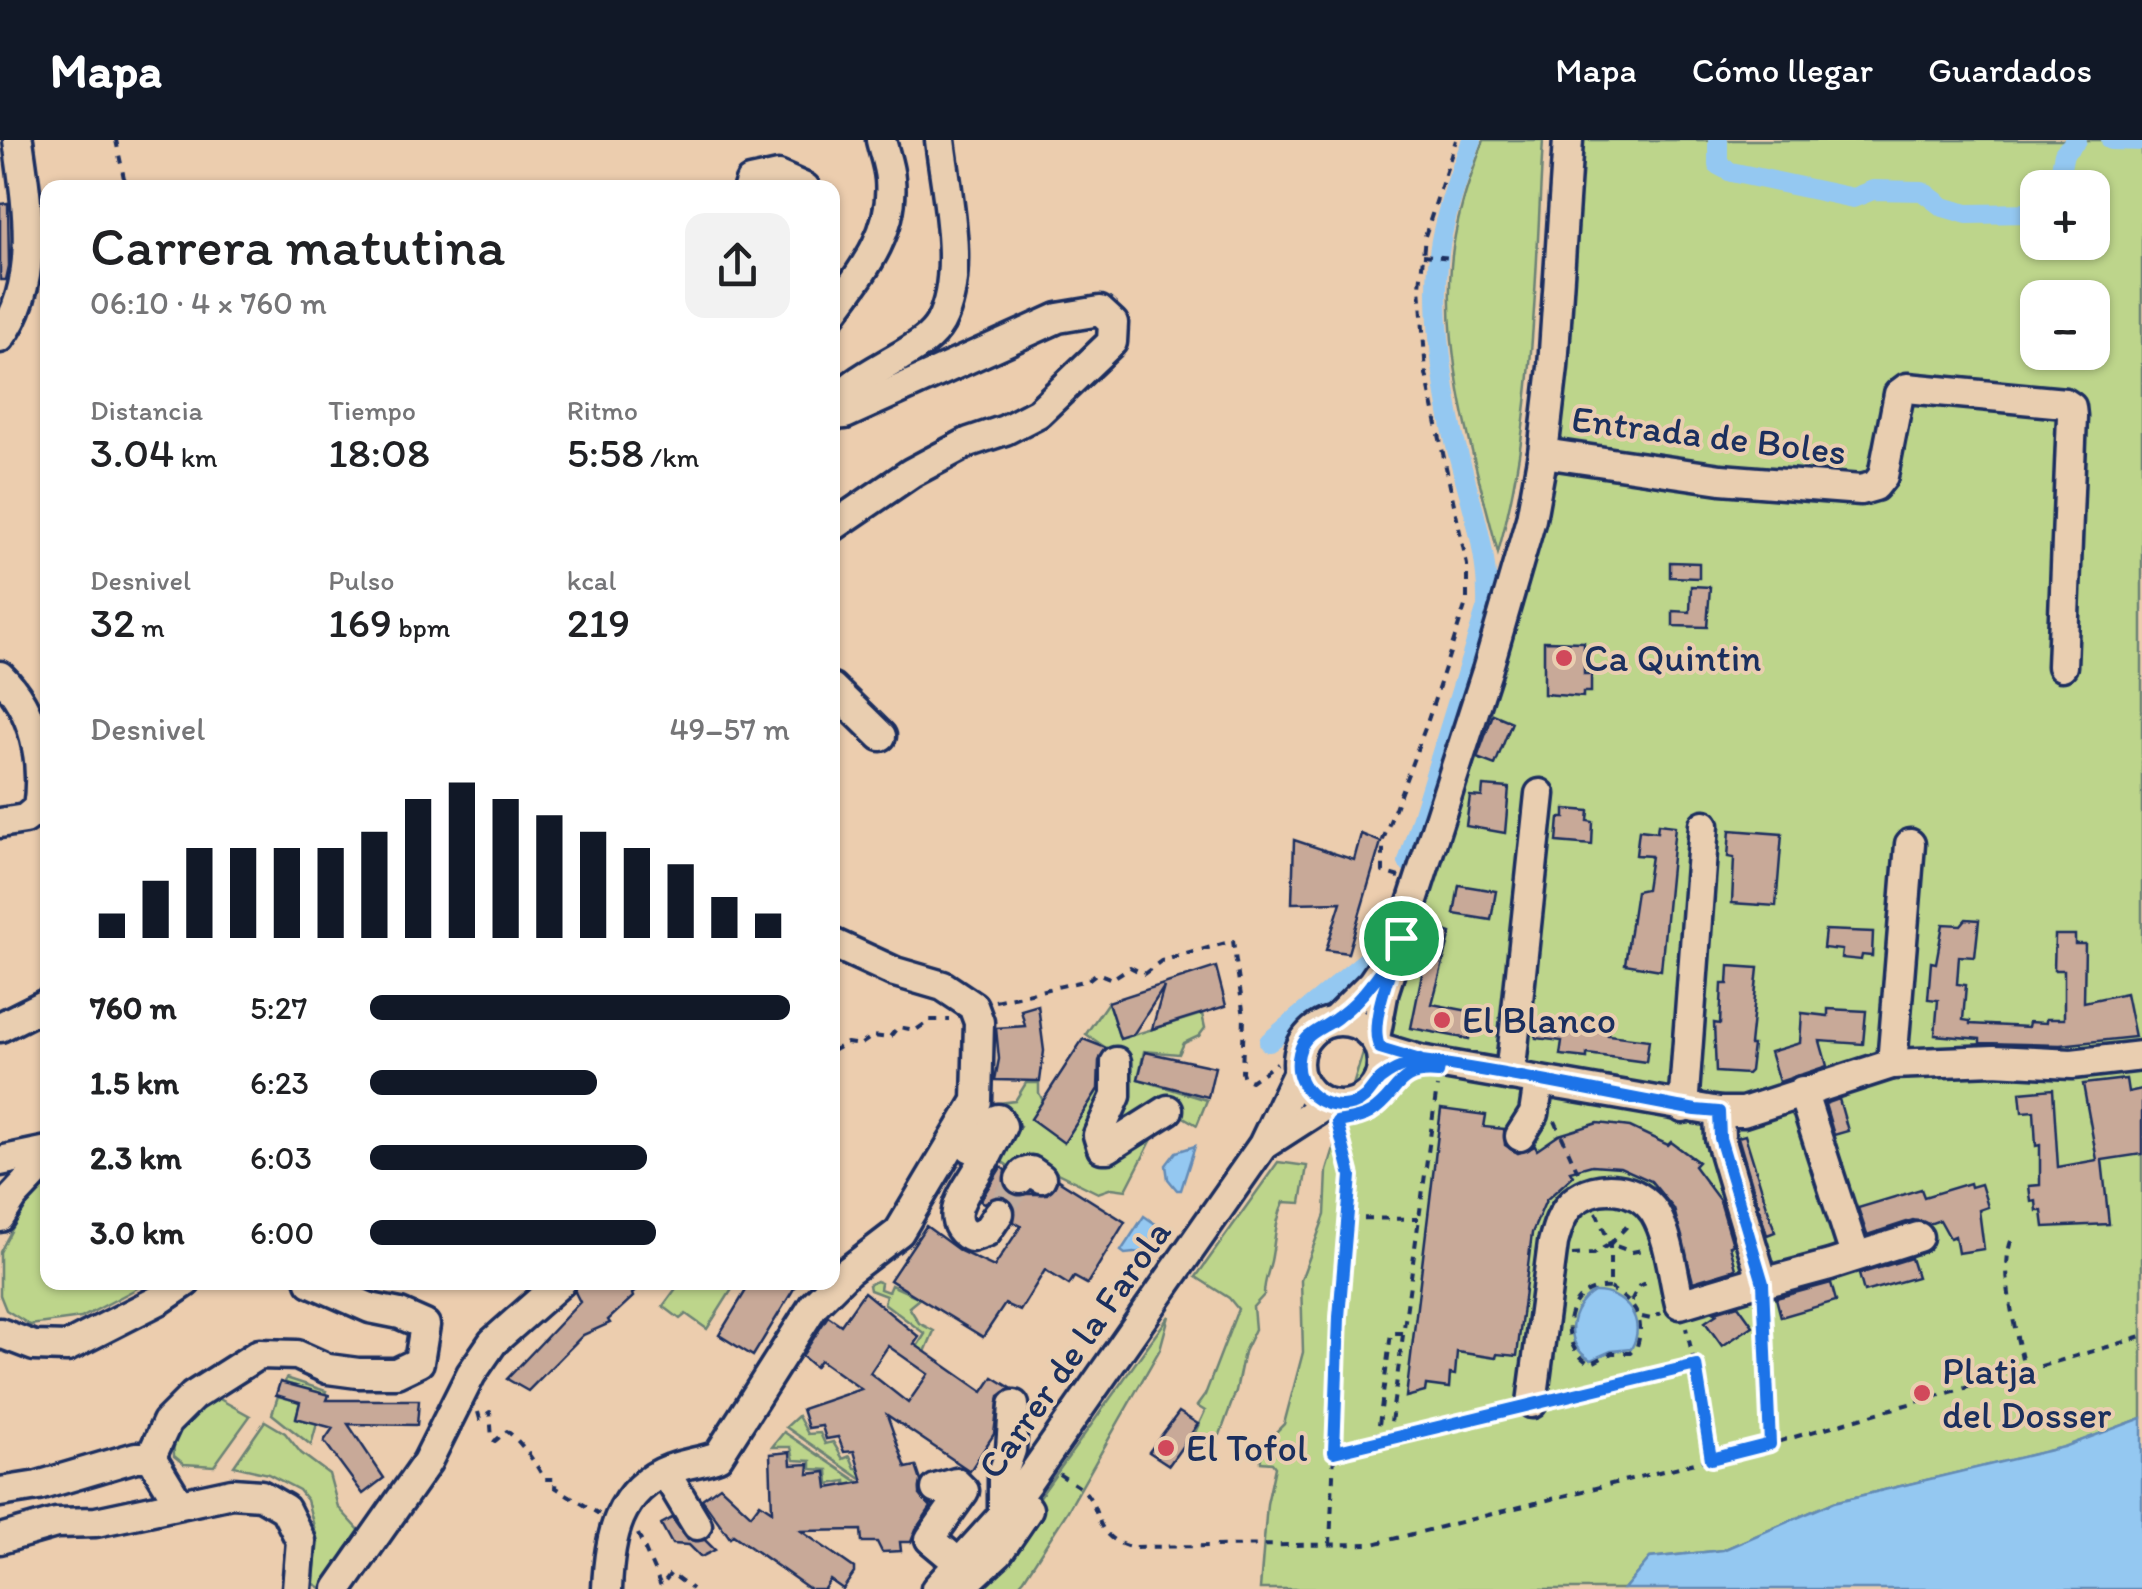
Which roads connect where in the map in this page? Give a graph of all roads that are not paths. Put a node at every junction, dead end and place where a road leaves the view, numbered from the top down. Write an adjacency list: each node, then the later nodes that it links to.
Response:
1 (18, 140): 8 (street)
2 (881, 140): 7 (street)
3 (940, 140): 9 (street)
4 (1568, 140): 11 (street)
5 (759, 180): 6 (street)
6 (787, 180)
7 (840, 302)
8 (0, 338)
9 (840, 402)
10 (840, 413): 12 (street)
11 (1543, 453): 13 (street, Entrada de Boles); 23 (street)
12 (840, 522)
13 (2062, 666)
14 (0, 676): 17 (street)
15 (840, 696): 16 (street)
16 (881, 736)
17 (40, 752)
18 (1540, 794): 34 (street)
19 (40, 796): 20 (street)
20 (0, 823)
21 (1704, 825): 38 (street)
22 (1910, 844): 32 (street)
23 (1401, 938): 26 (street); 28 (street)
24 (840, 947): 47 (street)
25 (40, 1006): 27 (street)
26 (1334, 1021): 28 (street); 30 (street)
27 (0, 1027)
28 (1377, 1043): 33 (street); 35 (street)
29 (2142, 1056): 32 (street)
30 (1300, 1058): 41 (street); 43 (street)
31 (1116, 1062): 39 (street)
32 (1892, 1064): 37 (street)
33 (1424, 1066): 34 (street); 35 (street)
34 (1510, 1076): 36 (street)
35 (1380, 1079): 41 (street)
36 (1539, 1081): 38 (street); 42 (street)
37 (1802, 1091): 40 (street); 51 (street)
38 (1683, 1108): 40 (street)
39 (1168, 1110)
40 (1719, 1112): 53 (street)
41 (1332, 1113): 43 (street)
42 (1520, 1136)
43 (1263, 1145): 67 (street, Carrer de la Farola)
44 (40, 1154): 45 (street)
45 (0, 1161)
46 (40, 1168): 49 (street)
47 (916, 1203): 48 (street); 52 (street)
48 (999, 1213)
49 (0, 1217)
50 (1918, 1237): 51 (street)
51 (1856, 1255): 53 (street)
52 (840, 1279)
53 (1763, 1283): 59 (street)
54 (174, 1290): 58 (street)
55 (329, 1290): 61 (street)
56 (552, 1290): 72 (street)
57 (829, 1290): 63 (street)
58 (0, 1333)
59 (1532, 1403)
60 (1014, 1405): 67 (street)
61 (151, 1457): 65 (street); 66 (street)
62 (1054, 1471): 70 (street)
63 (664, 1472): 68 (street); 73 (street)
64 (936, 1489): 70 (street)
65 (0, 1492)
66 (178, 1503): 69 (street); 71 (street)
67 (1003, 1516): 70 (street, Carrer de la Farola)
68 (697, 1525)
69 (0, 1539)
70 (960, 1577): 74 (street, Carrer de la Farola)
71 (297, 1589)
72 (338, 1589)
73 (607, 1589)
74 (936, 1589)

